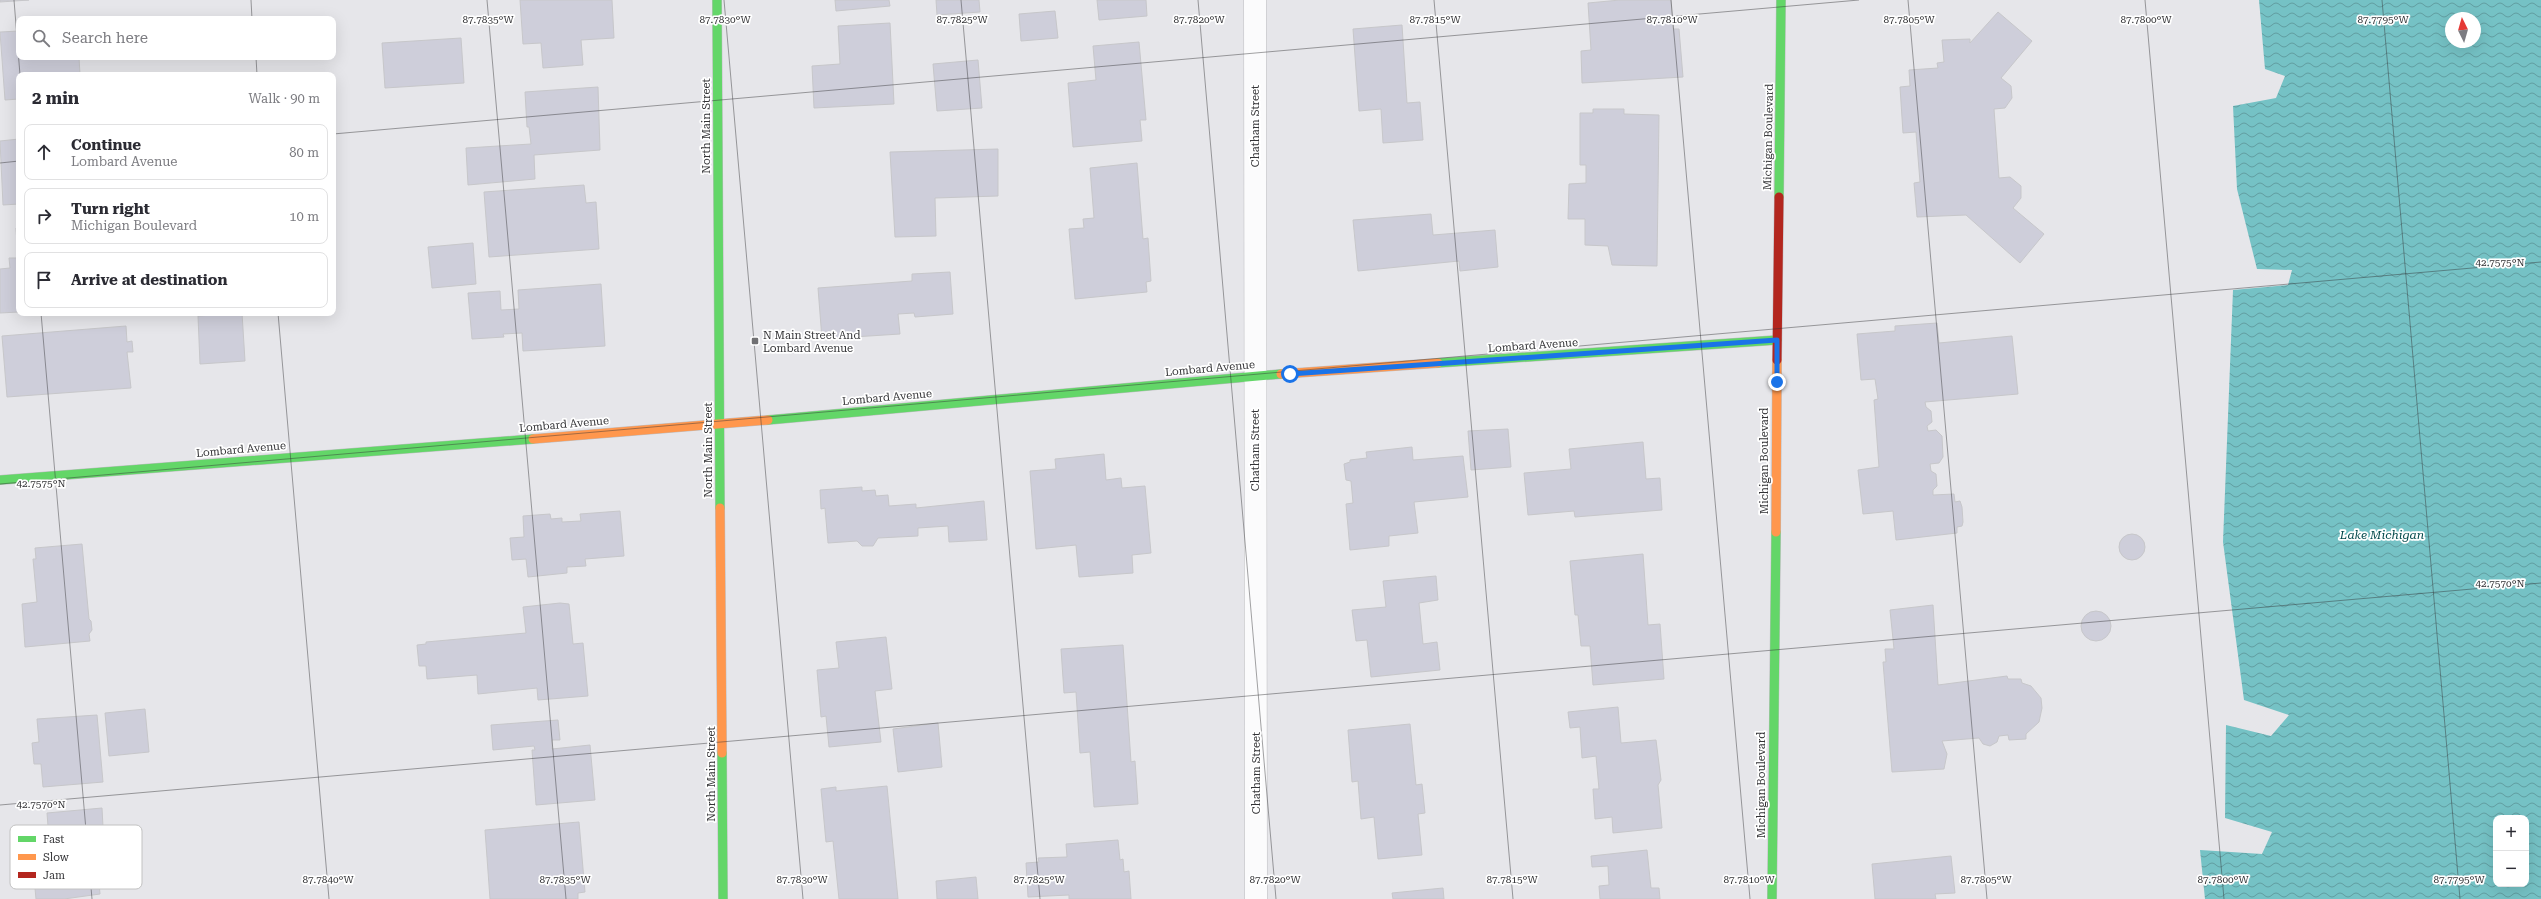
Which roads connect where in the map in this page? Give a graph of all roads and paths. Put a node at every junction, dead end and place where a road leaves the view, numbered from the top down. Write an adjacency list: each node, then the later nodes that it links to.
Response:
1 (717, 0): 6 (street, North Main Street)
2 (1255, 0): 5 (street, Chatham Street)
3 (1781, 0): 4 (street, Michigan Boulevard)
4 (1777, 340): 5 (street, Lombard Avenue); 10 (street, Michigan Boulevard)
5 (1255, 376): 6 (street, Lombard Avenue); 9 (street, Chatham Street)
6 (720, 424): 7 (street, Lombard Avenue); 8 (street, North Main Street)
7 (0, 480)
8 (724, 899)
9 (1256, 899)
10 (1772, 899)

